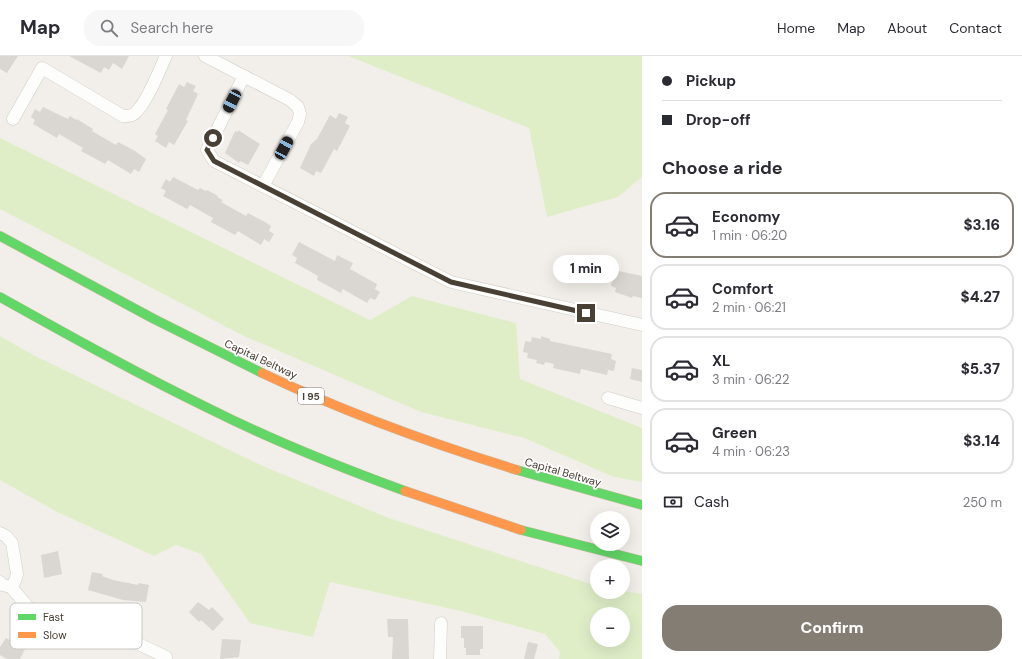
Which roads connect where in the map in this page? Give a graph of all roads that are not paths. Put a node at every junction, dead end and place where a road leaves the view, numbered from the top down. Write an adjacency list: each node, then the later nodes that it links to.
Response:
1 (166, 56): 4 (street)
2 (205, 56): 3 (street)
3 (244, 76): 5 (street); 5 (street)
4 (13, 119)
5 (263, 186): 8 (street)
6 (0, 236): 11 (highway, Capital Beltway / I 95)
7 (0, 297): 13 (highway)
8 (642, 325)
9 (608, 398): 10 (street)
10 (642, 408)
11 (642, 505)
12 (0, 533): 15 (street)
13 (642, 561)
14 (0, 582): 15 (street)
15 (12, 586): 16 (street)
16 (25, 603)
17 (442, 623): 20 (street)
18 (142, 645): 19 (street)
19 (166, 659)
20 (440, 659)

